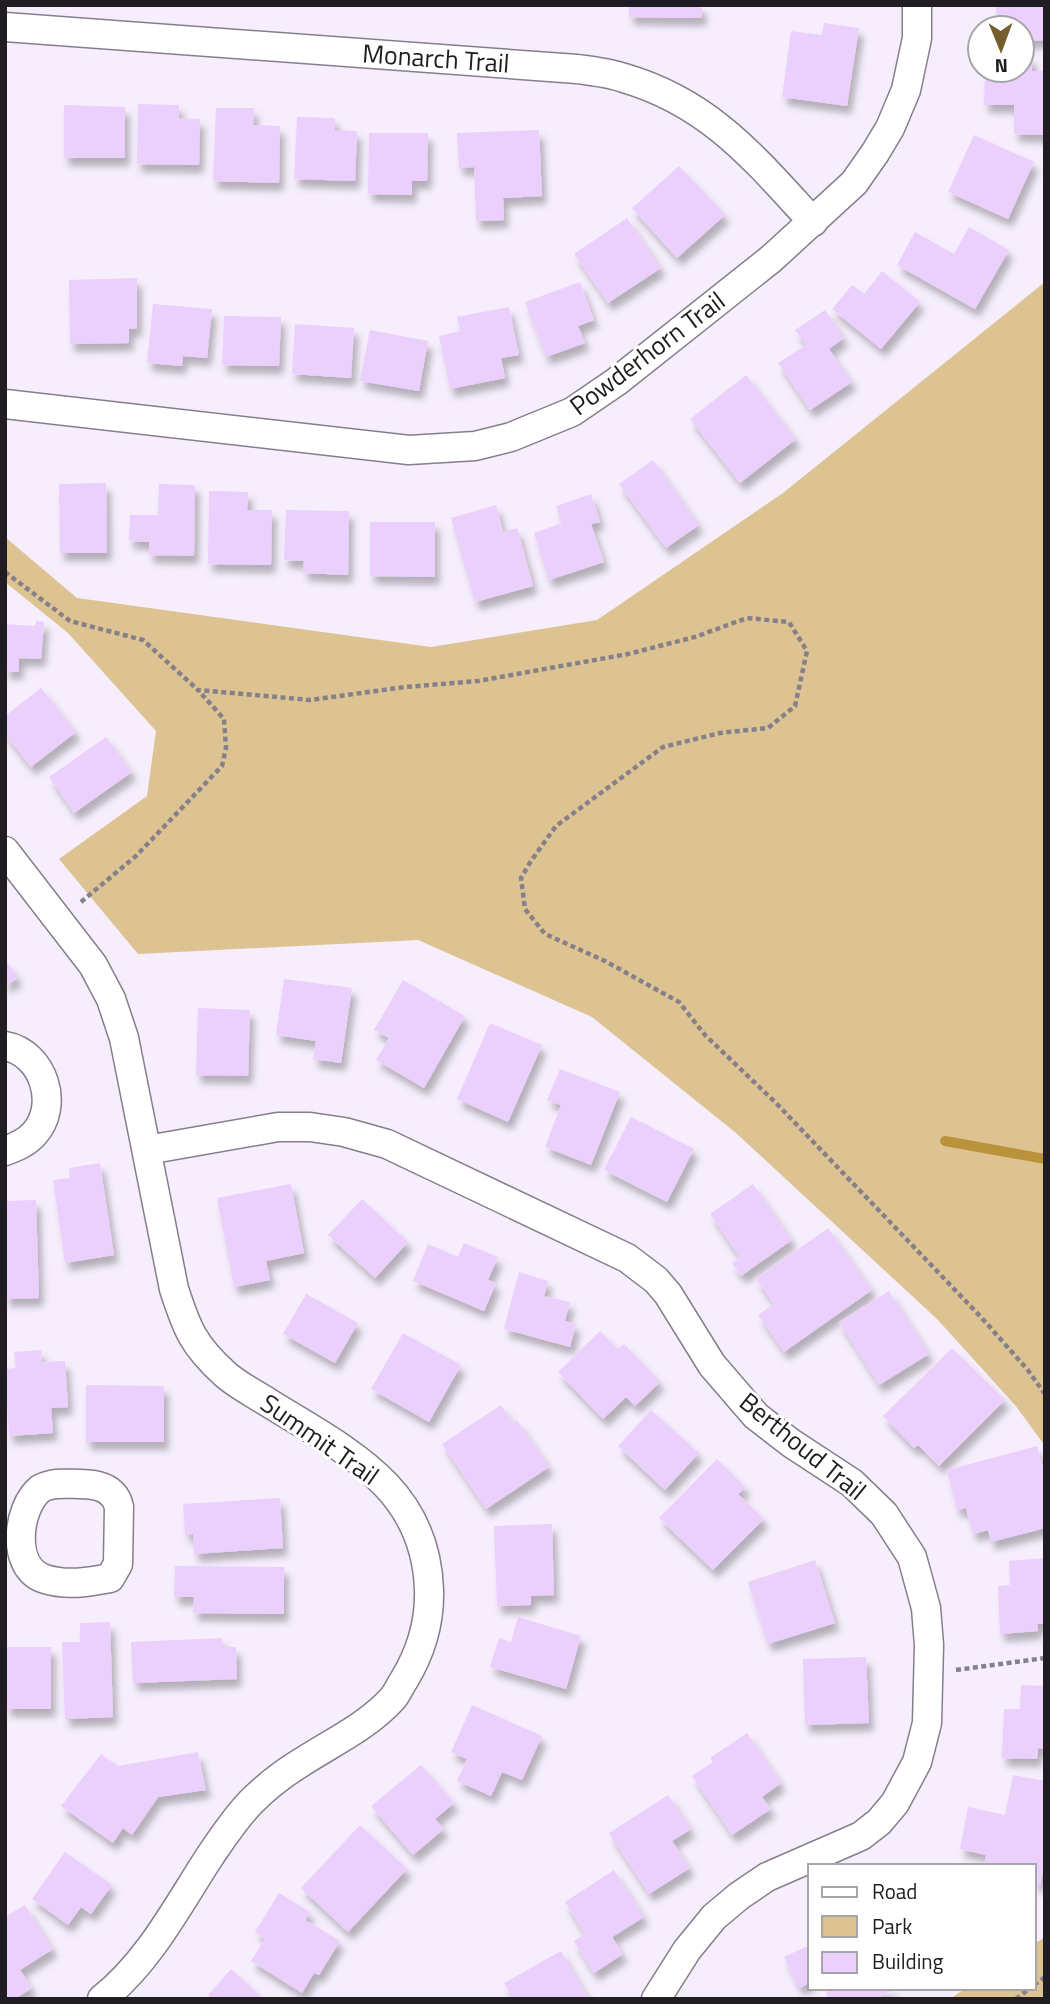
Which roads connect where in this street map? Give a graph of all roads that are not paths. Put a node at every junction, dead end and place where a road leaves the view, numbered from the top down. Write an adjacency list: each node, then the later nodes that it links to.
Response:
1 (918, 5): 3 (street, Powderhorn Trail)
2 (5, 27): 3 (street, Monarch Trail)
3 (813, 222): 4 (street, Powderhorn Trail)
4 (5, 404)
5 (5, 851): 7 (street, Summit Trail)
6 (5, 1046): 8 (street)
7 (147, 1150): 9 (street, Summit Trail); 10 (street, Berthoud Trail)
8 (5, 1151)
9 (102, 1999)
10 (656, 1999)

